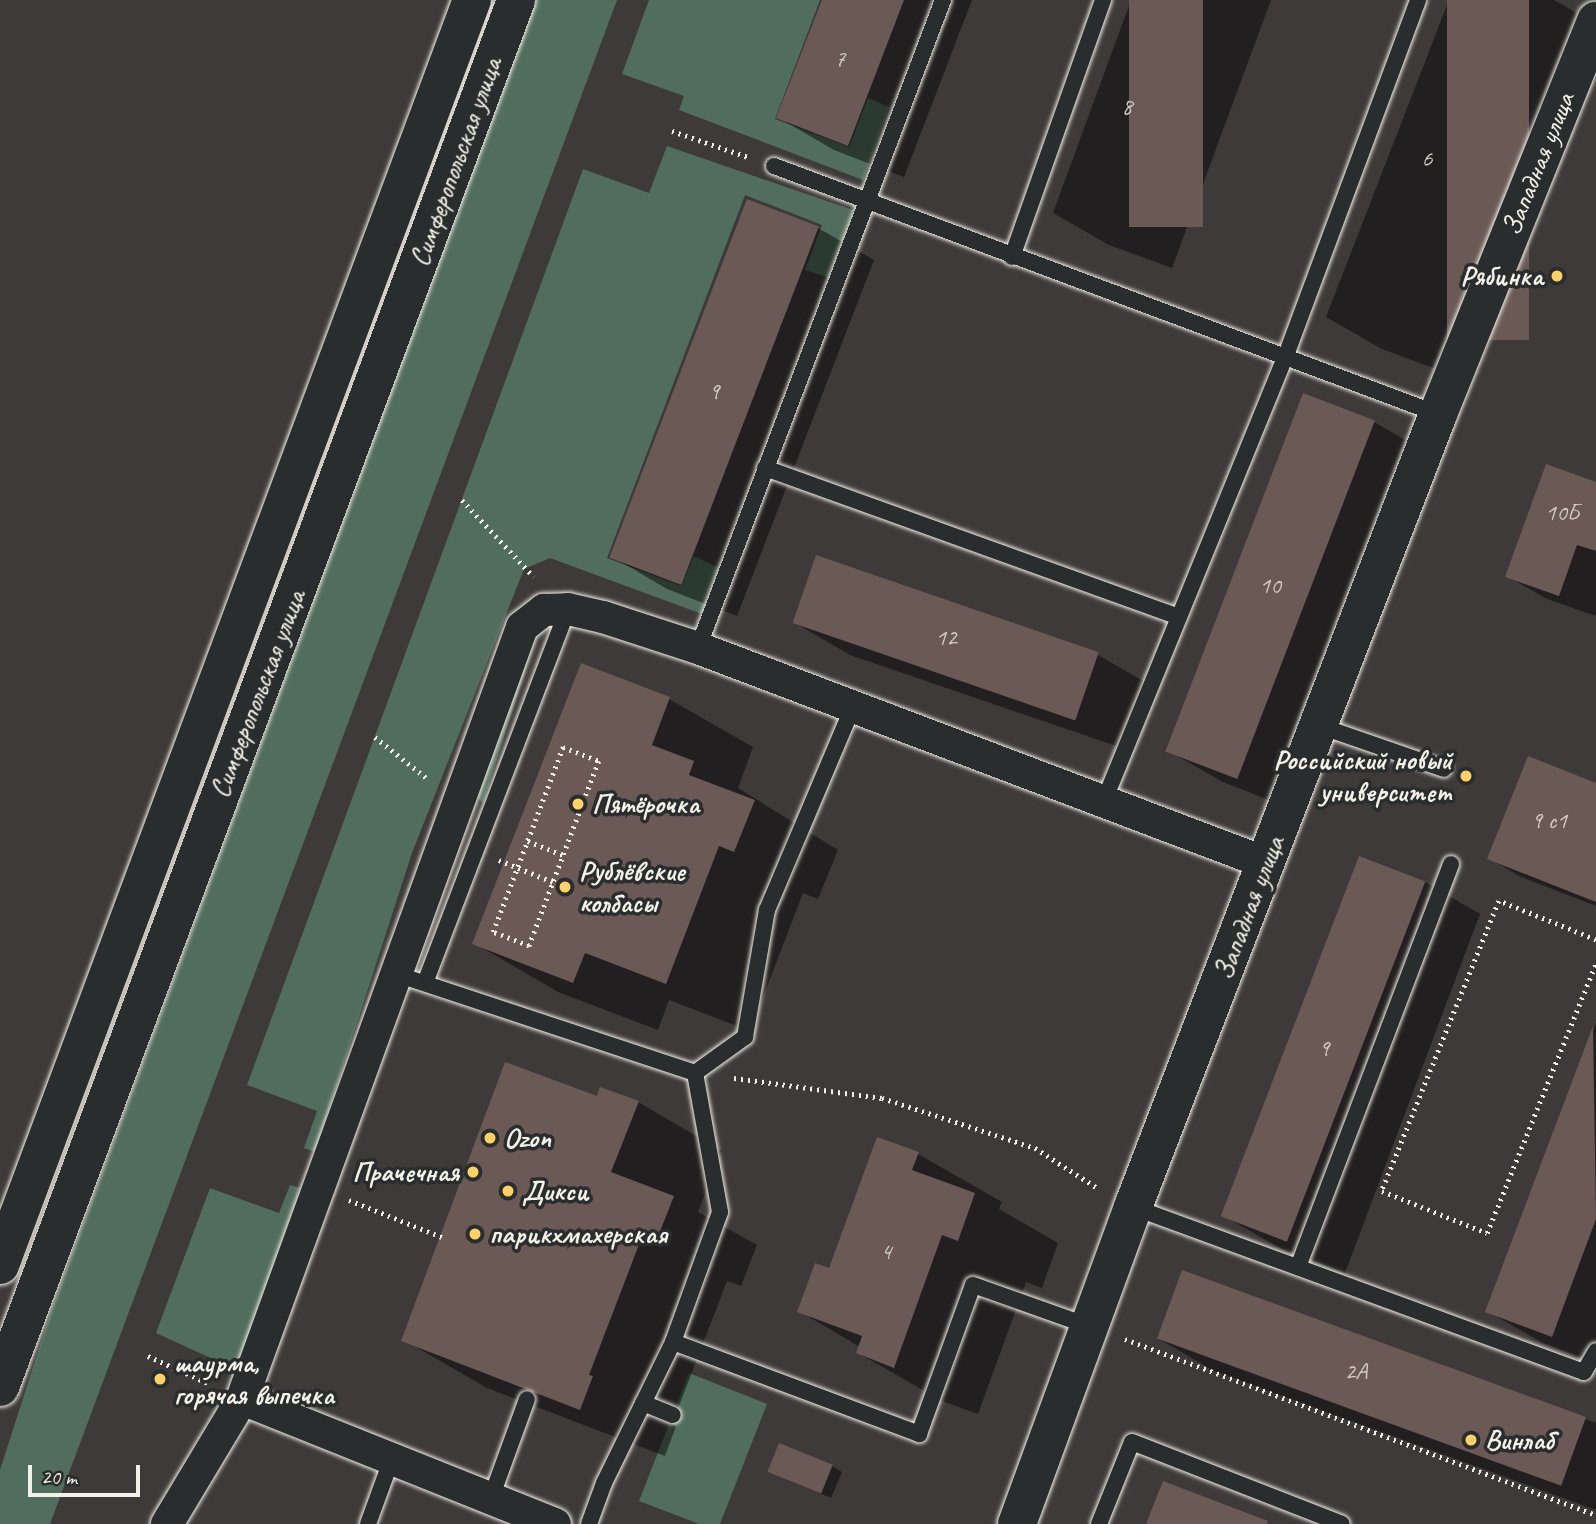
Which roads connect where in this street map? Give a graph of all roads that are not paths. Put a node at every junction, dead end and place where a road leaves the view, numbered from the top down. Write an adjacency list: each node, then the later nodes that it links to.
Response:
1 (472, 0): 26 (main road, Симферопольская улица)
2 (516, 0): 31 (main road, Симферопольская улица)
3 (943, 0): 8 (lane)
4 (1103, 0): 9 (lane)
5 (1418, 0): 10 (lane)
6 (1596, 21): 11 (main road, Западная улица)
7 (774, 166): 8 (lane)
8 (867, 202): 9 (lane); 12 (lane)
9 (1012, 257): 10 (lane)
10 (1285, 358): 11 (lane); 14 (lane)
11 (1438, 414): 17 (main road, Западная улица)
12 (765, 468): 14 (lane); 15 (lane)
13 (568, 609): 15 (street); 22 (street); 23 (lane)
14 (1177, 615): 19 (lane)
15 (698, 648): 16 (street)
16 (853, 706): 19 (street); 24 (lane)
17 (1320, 726): 18 (lane); 20 (main road, Западная улица)
18 (1444, 769)
19 (1104, 801): 20 (street)
20 (1266, 863): 25 (main road, Западная улица)
21 (1451, 864): 27 (lane)
22 (393, 973): 23 (lane); 32 (street)
23 (425, 983): 24 (lane)
24 (695, 1073): 29 (lane)
25 (1121, 1201): 27 (lane); 28 (main road, Западная улица)
26 (0, 1265)
27 (1298, 1267): 30 (lane)
28 (1089, 1326): 29 (lane); 42 (main road, Западная улица)
29 (673, 1342): 34 (lane)
30 (1596, 1351)
31 (0, 1387)
32 (242, 1399): 36 (street); 38 (street)
33 (527, 1399): 37 (lane)
34 (643, 1403): 35 (lane); 41 (lane)
35 (673, 1415)
36 (392, 1458): 37 (street); 39 (lane)
37 (491, 1498): 40 (street)
38 (167, 1524)
39 (368, 1524)
40 (555, 1524)
41 (589, 1524)
42 (1017, 1524)
43 (1099, 1524): 44 (lane)
44 (1342, 1524)

